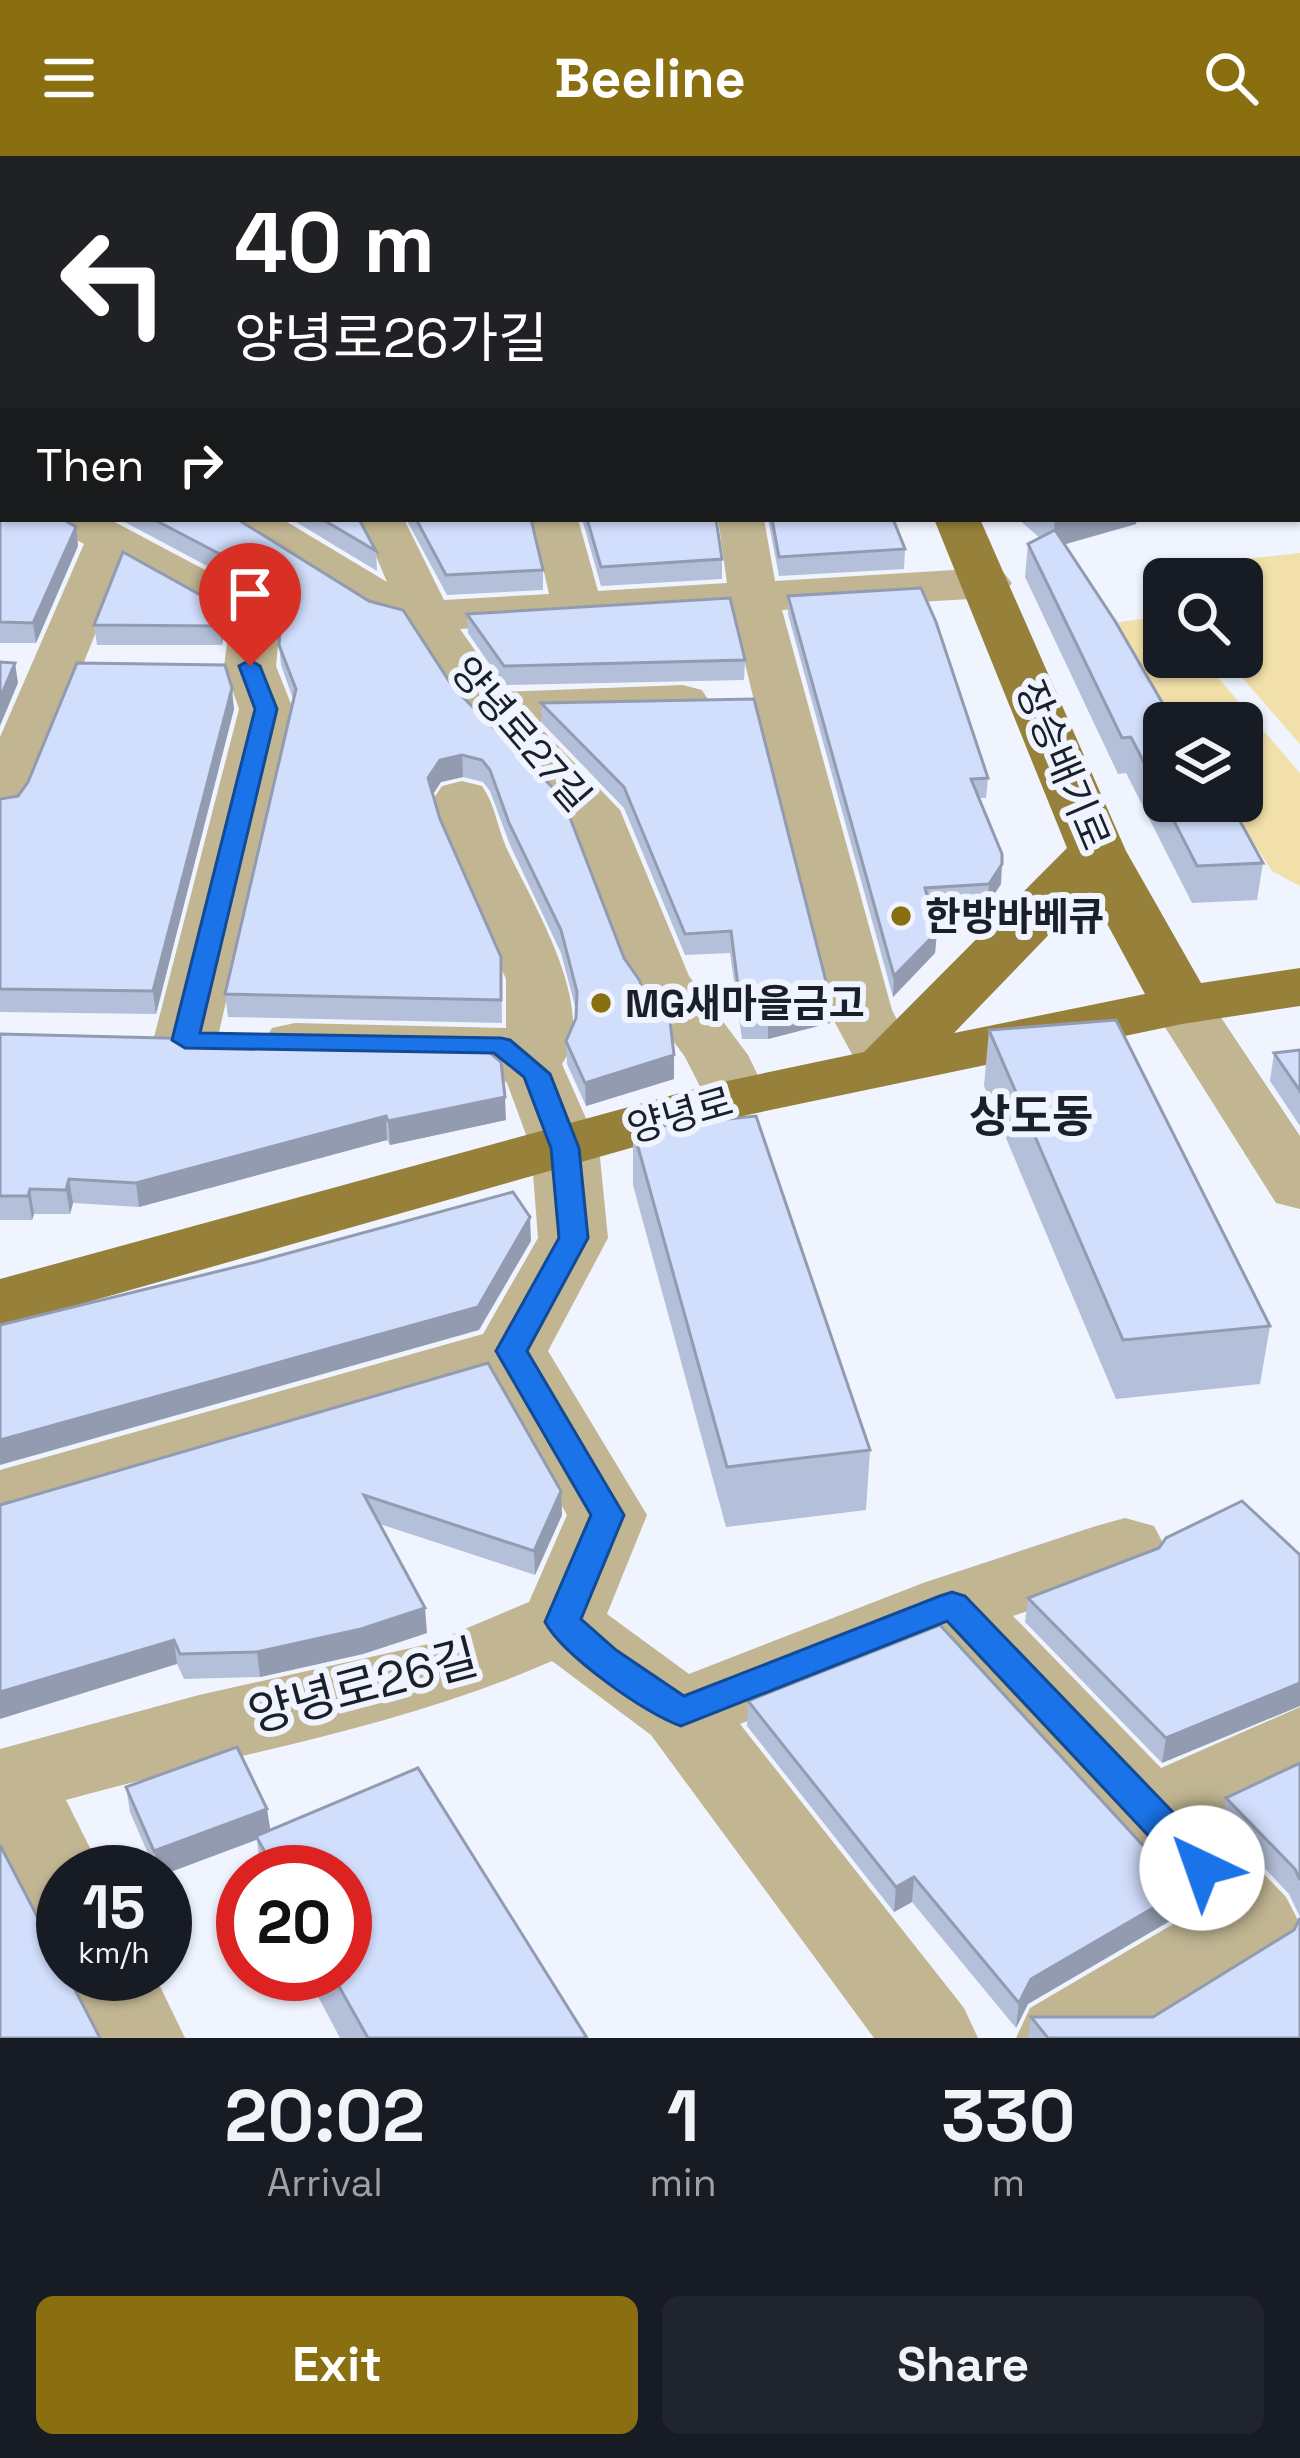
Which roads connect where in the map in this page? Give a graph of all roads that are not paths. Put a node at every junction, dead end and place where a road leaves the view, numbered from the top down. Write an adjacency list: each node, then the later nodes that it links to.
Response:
1 (254, 522): 10 (street, 양녕로27길)
2 (380, 522): 10 (street)
3 (556, 522): 9 (street)
4 (741, 522): 8 (street)
5 (958, 522): 7 (main road, 장승배기로)
6 (92, 531): 12 (street); 21 (street)
7 (987, 583): 8 (street); 17 (main road, 장승배기로)
8 (753, 595): 9 (street); 13 (street)
9 (578, 605): 10 (street)
10 (426, 616): 14 (street, 양녕로27길)
11 (0, 663): 12 (street)
12 (83, 663): 16 (street)
13 (780, 699): 14 (street); 23 (street)
14 (489, 708): 24 (street, 양녕로27길)
15 (462, 798): 22 (street)
16 (0, 801)
17 (1097, 851): 19 (main road, 장승배기로); 23 (main road)
18 (1300, 987): 19 (main road, 양녕로)
19 (1183, 1005): 23 (main road, 양녕로); 26 (street)
20 (116, 1038): 21 (street)
21 (185, 1040): 22 (street)
22 (518, 1059): 25 (street)
23 (888, 1064): 24 (main road, 양녕로)
24 (736, 1098): 25 (main road, 양녕로)
25 (565, 1148): 27 (main road, 양녕로); 28 (street)
26 (1300, 1188)
27 (0, 1304)
28 (512, 1351): 29 (street); 32 (street)
29 (0, 1498)
30 (1125, 1547): 31 (street)
31 (952, 1605): 33 (street); 36 (street)
32 (562, 1622): 33 (street); 35 (street, 양녕로26길)
33 (681, 1712): 40 (street)
34 (1300, 1741): 36 (street)
35 (6, 1782): 37 (street)
36 (1152, 1812): 41 (street)
37 (41, 1845)
38 (119, 2001): 39 (street)
39 (136, 2038)
40 (930, 2038)
41 (1064, 2038)

